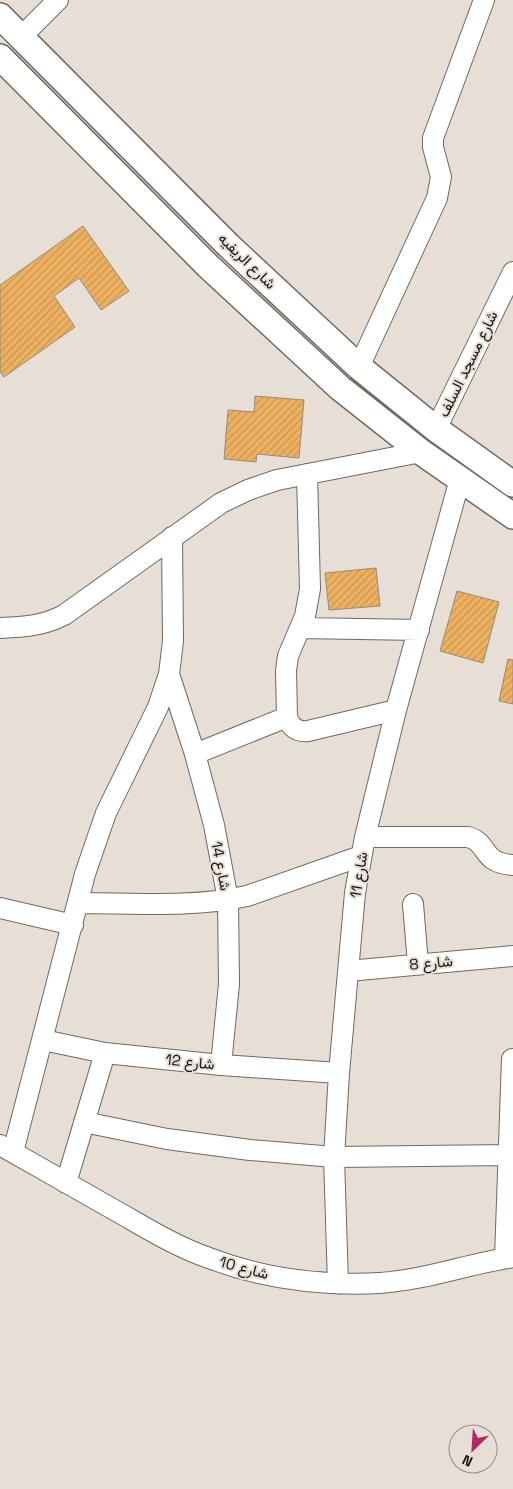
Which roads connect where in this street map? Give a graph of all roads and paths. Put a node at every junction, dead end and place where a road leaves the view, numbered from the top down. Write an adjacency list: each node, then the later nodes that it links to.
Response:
1 (58, 0): 4 (street)
2 (484, 0): 9 (street)
3 (0, 16): 4 (street, شارع الريفيه)
4 (21, 37): 6 (street, شارع الريفيه)
5 (0, 56): 7 (street, شارع الريفيه)
6 (229, 246): 7 (street); 9 (street, شارع الريفيه)
7 (208, 266): 11 (street, شارع الريفيه)
8 (513, 272): 10 (street, شارع مسجد السلف)
9 (359, 367): 10 (street, شارع الريفيه)
10 (436, 429): 14 (street, شارع الريفيه)
11 (421, 452): 12 (street); 13 (street, شارع الريفيه)
12 (306, 474): 16 (street); 18 (street)
13 (460, 479): 15 (street, شارع الريفيه); 19 (street, شارع 11)
14 (513, 484)
15 (513, 516)
16 (172, 537): 17 (street); 20 (street)
17 (0, 628)
18 (301, 628): 19 (street); 22 (street)
19 (419, 630): 21 (street, شارع 11)
20 (169, 674): 23 (street, شارع 14); 27 (street)
21 (396, 710): 22 (street); 24 (street, شارع 11)
22 (287, 717): 23 (street)
23 (195, 754): 26 (street, شارع 14)
24 (363, 846): 25 (street); 26 (street); 33 (street, شارع 11)
25 (513, 865)
26 (228, 900): 27 (street); 37 (street, شارع 14)
27 (79, 903): 30 (street)
28 (413, 904): 32 (street)
29 (0, 908): 30 (street)
30 (73, 924): 34 (street)
31 (513, 956): 32 (street, شارع 8)
32 (418, 964): 33 (street, شارع 8)
33 (348, 971): 38 (street, شارع 11)
34 (42, 1040): 35 (street, شارع 12); 40 (street)
35 (105, 1053): 37 (street, شارع 12); 39 (street)
36 (512, 1059): 41 (street)
37 (221, 1065): 38 (street, شارع 12)
38 (339, 1074): 42 (street, شارع 11)
39 (84, 1122): 42 (street); 43 (street)
40 (6, 1149): 43 (street, شارع 10)
41 (510, 1153): 42 (street); 44 (street)
42 (334, 1157): 45 (street, شارع 11)
43 (66, 1183): 45 (street, شارع 10)
44 (509, 1257): 45 (street, شارع 10)
45 (338, 1284)

